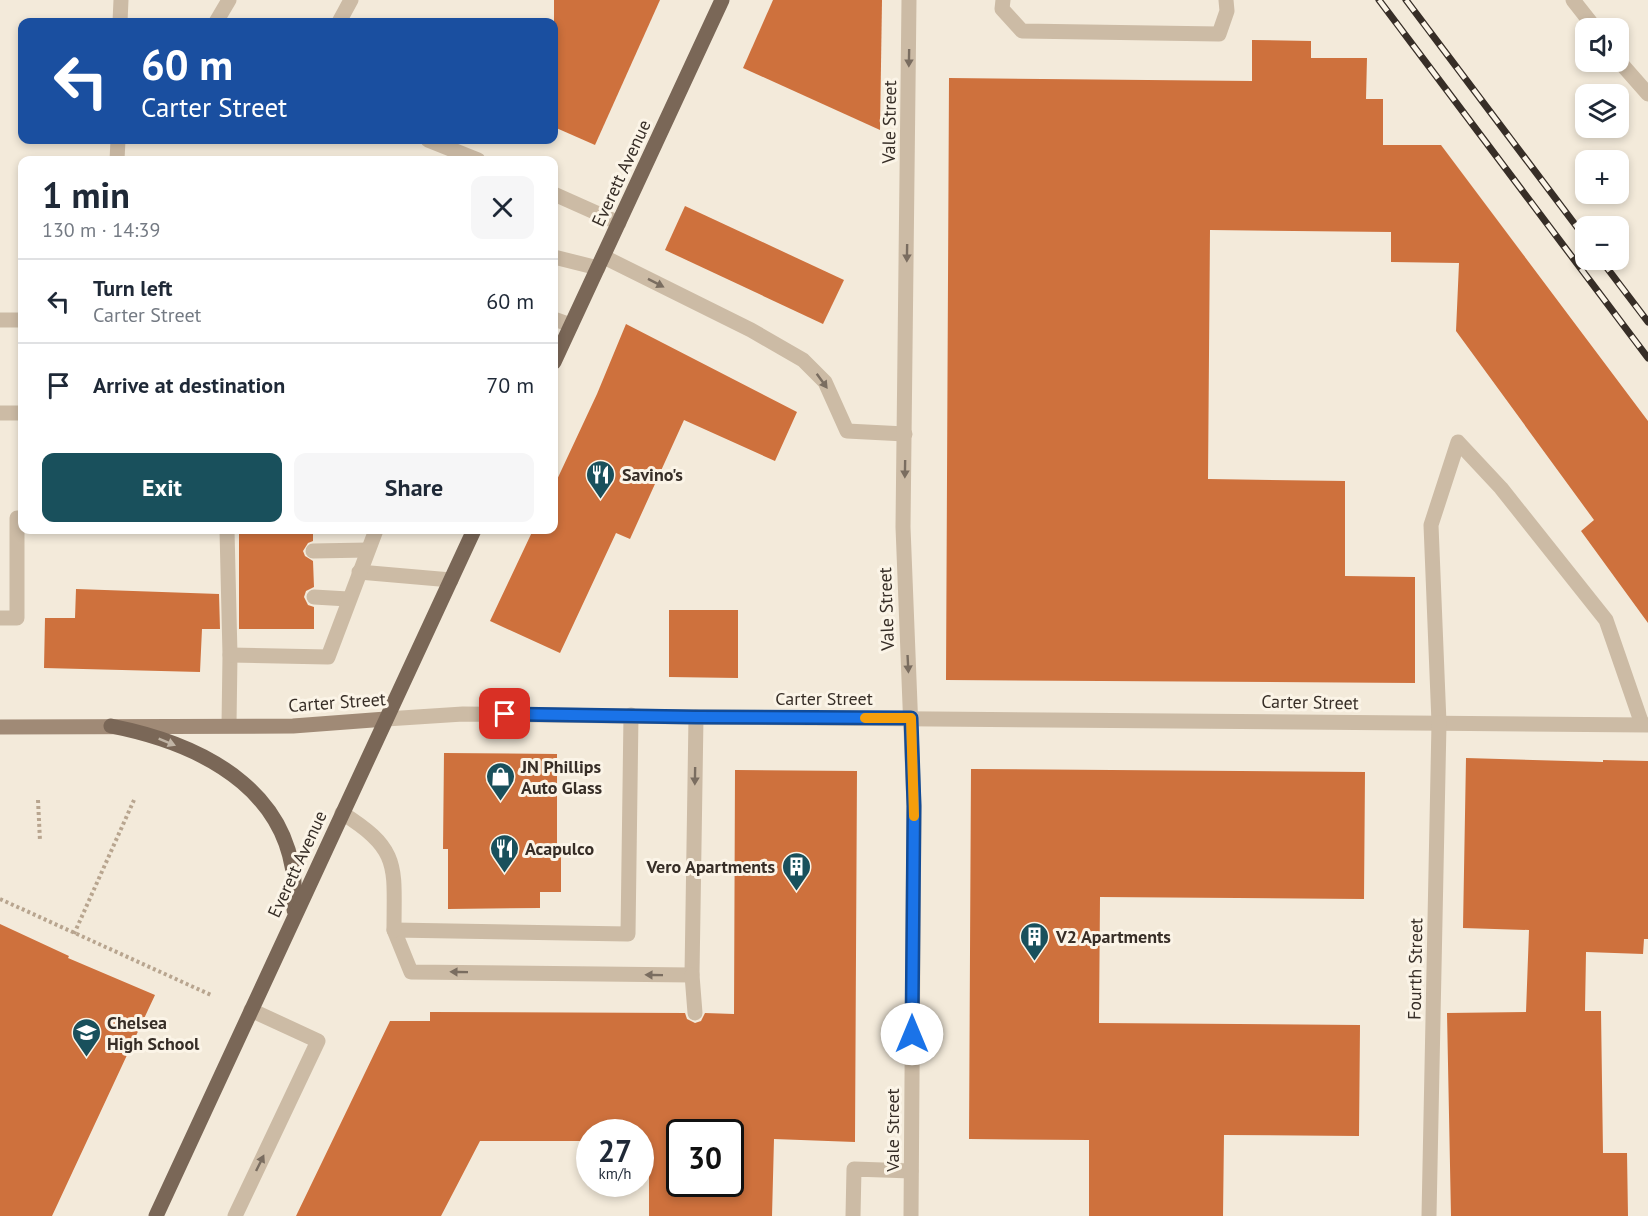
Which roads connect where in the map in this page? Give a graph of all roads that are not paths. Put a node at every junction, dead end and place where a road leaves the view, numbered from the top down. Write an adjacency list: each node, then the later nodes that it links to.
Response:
1 (121, 0): 9 (street)
2 (229, 0): 10 (street)
3 (351, 0): 11 (street)
4 (722, 0): 18 (main road, Everett Avenue)
5 (909, 0): 28 (street, Vale Street, one-way to 28)
6 (1003, 0): 7 (street)
7 (1226, 0)
8 (1573, 0): 12 (street)
9 (120, 18)
10 (218, 18)
11 (341, 18)
12 (1587, 18)
13 (1629, 72): 14 (street)
14 (1648, 94)
15 (438, 144): 16 (street)
16 (468, 156)
17 (558, 196): 18 (street)
18 (619, 223): 20 (main road, Everett Avenue)
19 (558, 258): 20 (street)
20 (601, 263): 24 (main road, Everett Avenue); 28 (street, one-way to 28)
21 (0, 320): 22 (street)
22 (18, 320)
23 (558, 320): 24 (street)
24 (571, 325): 25 (main road, Everett Avenue)
25 (558, 353)
26 (0, 413): 27 (street)
27 (18, 413)
28 (905, 434): 44 (street, Vale Street, one-way to 44)
29 (18, 518): 39 (street)
30 (227, 534): 40 (street)
31 (374, 534): 33 (street)
32 (472, 534): 36 (main road, Everett Avenue)
33 (368, 550): 34 (street); 35 (street)
34 (313, 551)
35 (359, 572): 36 (street); 38 (street)
36 (451, 580): 43 (main road, Everett Avenue)
37 (314, 597): 38 (street)
38 (348, 599): 40 (street)
39 (0, 618)
40 (230, 655): 47 (street)
41 (631, 715): 42 (street, Carter Street); 43 (street, Carter Street); 52 (street)
42 (696, 717): 44 (street, Carter Street); 53 (street, one-way to 53)
43 (386, 718): 47 (street, Carter Street); 50 (main road, Everett Avenue)
44 (911, 718): 45 (street, Carter Street); 56 (street, Vale Street)
45 (1439, 723): 46 (street, Carter Street); 46 (street, Fourth Street); 61 (street, Fourth Street)
46 (1645, 724)
47 (229, 725): 48 (street, Carter Street)
48 (111, 726): 49 (street, Carter Street); 51 (main road, one-way to 51)
49 (0, 727)
50 (342, 813): 51 (main road, Everett Avenue); 52 (street)
51 (294, 919): 54 (main road, Everett Avenue)
52 (394, 930): 53 (street, one-way to 52)
53 (692, 975): 55 (street)
54 (251, 1011): 57 (main road, Everett Avenue); 58 (street, one-way to 54)
55 (695, 1013)
56 (912, 1171): 59 (street); 60 (street, Vale Street)
57 (156, 1216)
58 (235, 1216)
59 (853, 1216)
60 (911, 1216)
61 (1429, 1216)

